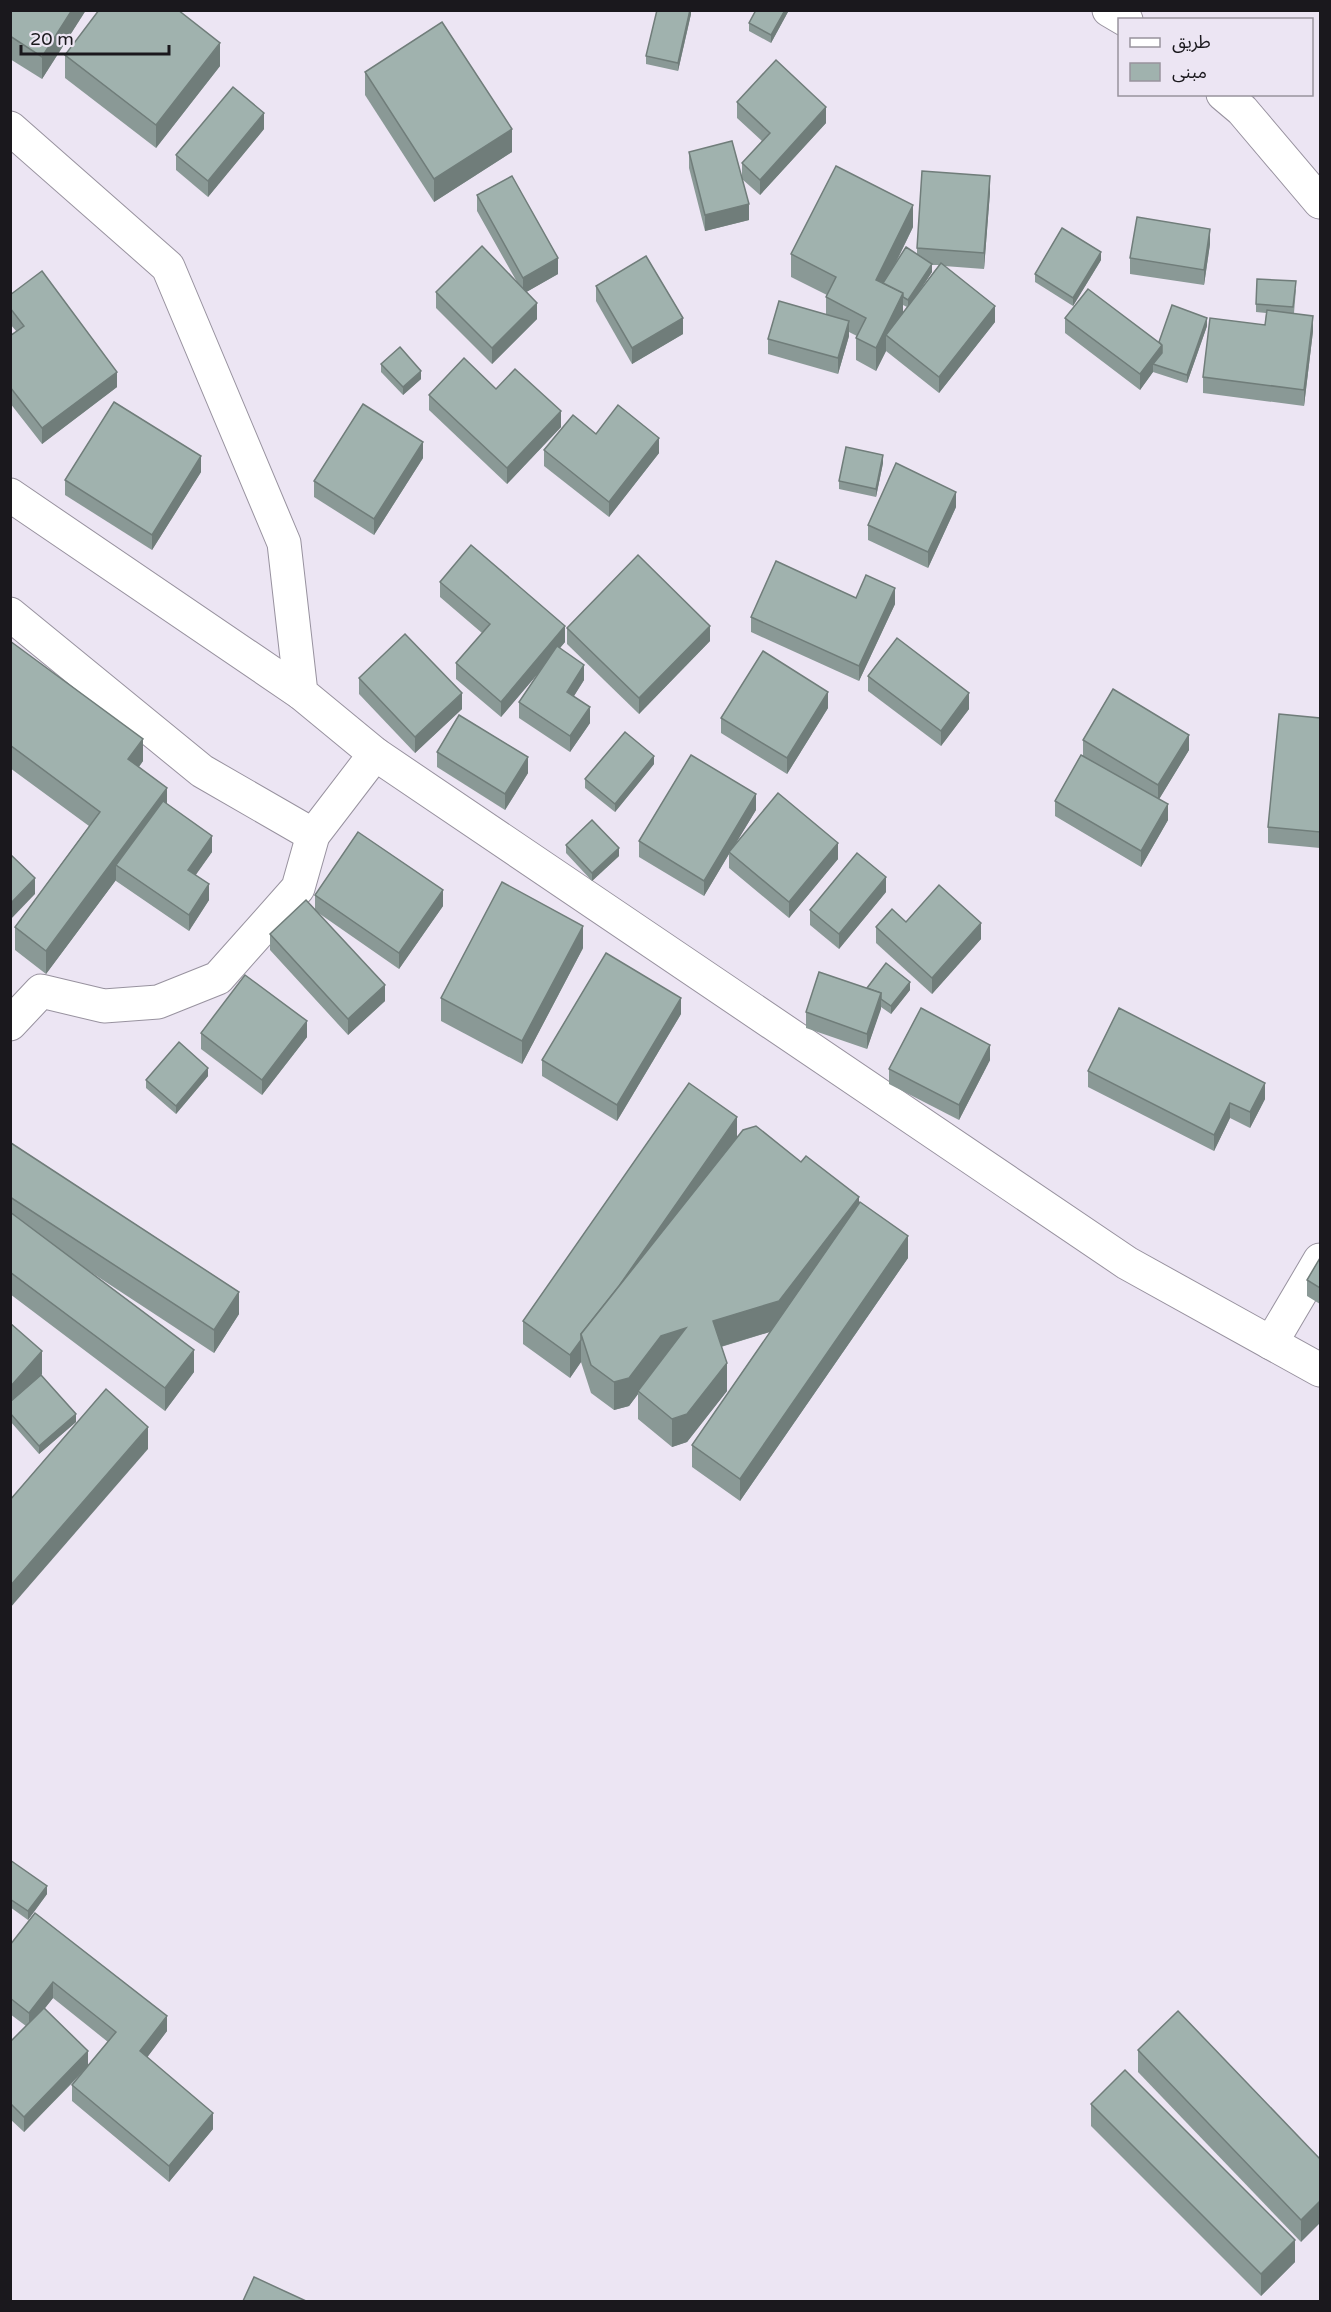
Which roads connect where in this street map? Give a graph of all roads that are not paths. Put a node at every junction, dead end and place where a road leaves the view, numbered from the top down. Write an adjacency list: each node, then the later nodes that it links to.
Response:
1 (1109, 10): 2 (street)
2 (1123, 18)
3 (1225, 96): 5 (street)
4 (10, 128): 8 (street)
5 (1320, 202)
6 (10, 495): 8 (street)
7 (10, 614): 10 (street)
8 (301, 693): 9 (street)
9 (375, 754): 10 (street); 13 (street)
10 (313, 835): 11 (street)
11 (10, 1024)
12 (1320, 1260): 13 (street)
13 (1271, 1343): 14 (street)
14 (1320, 1370)

